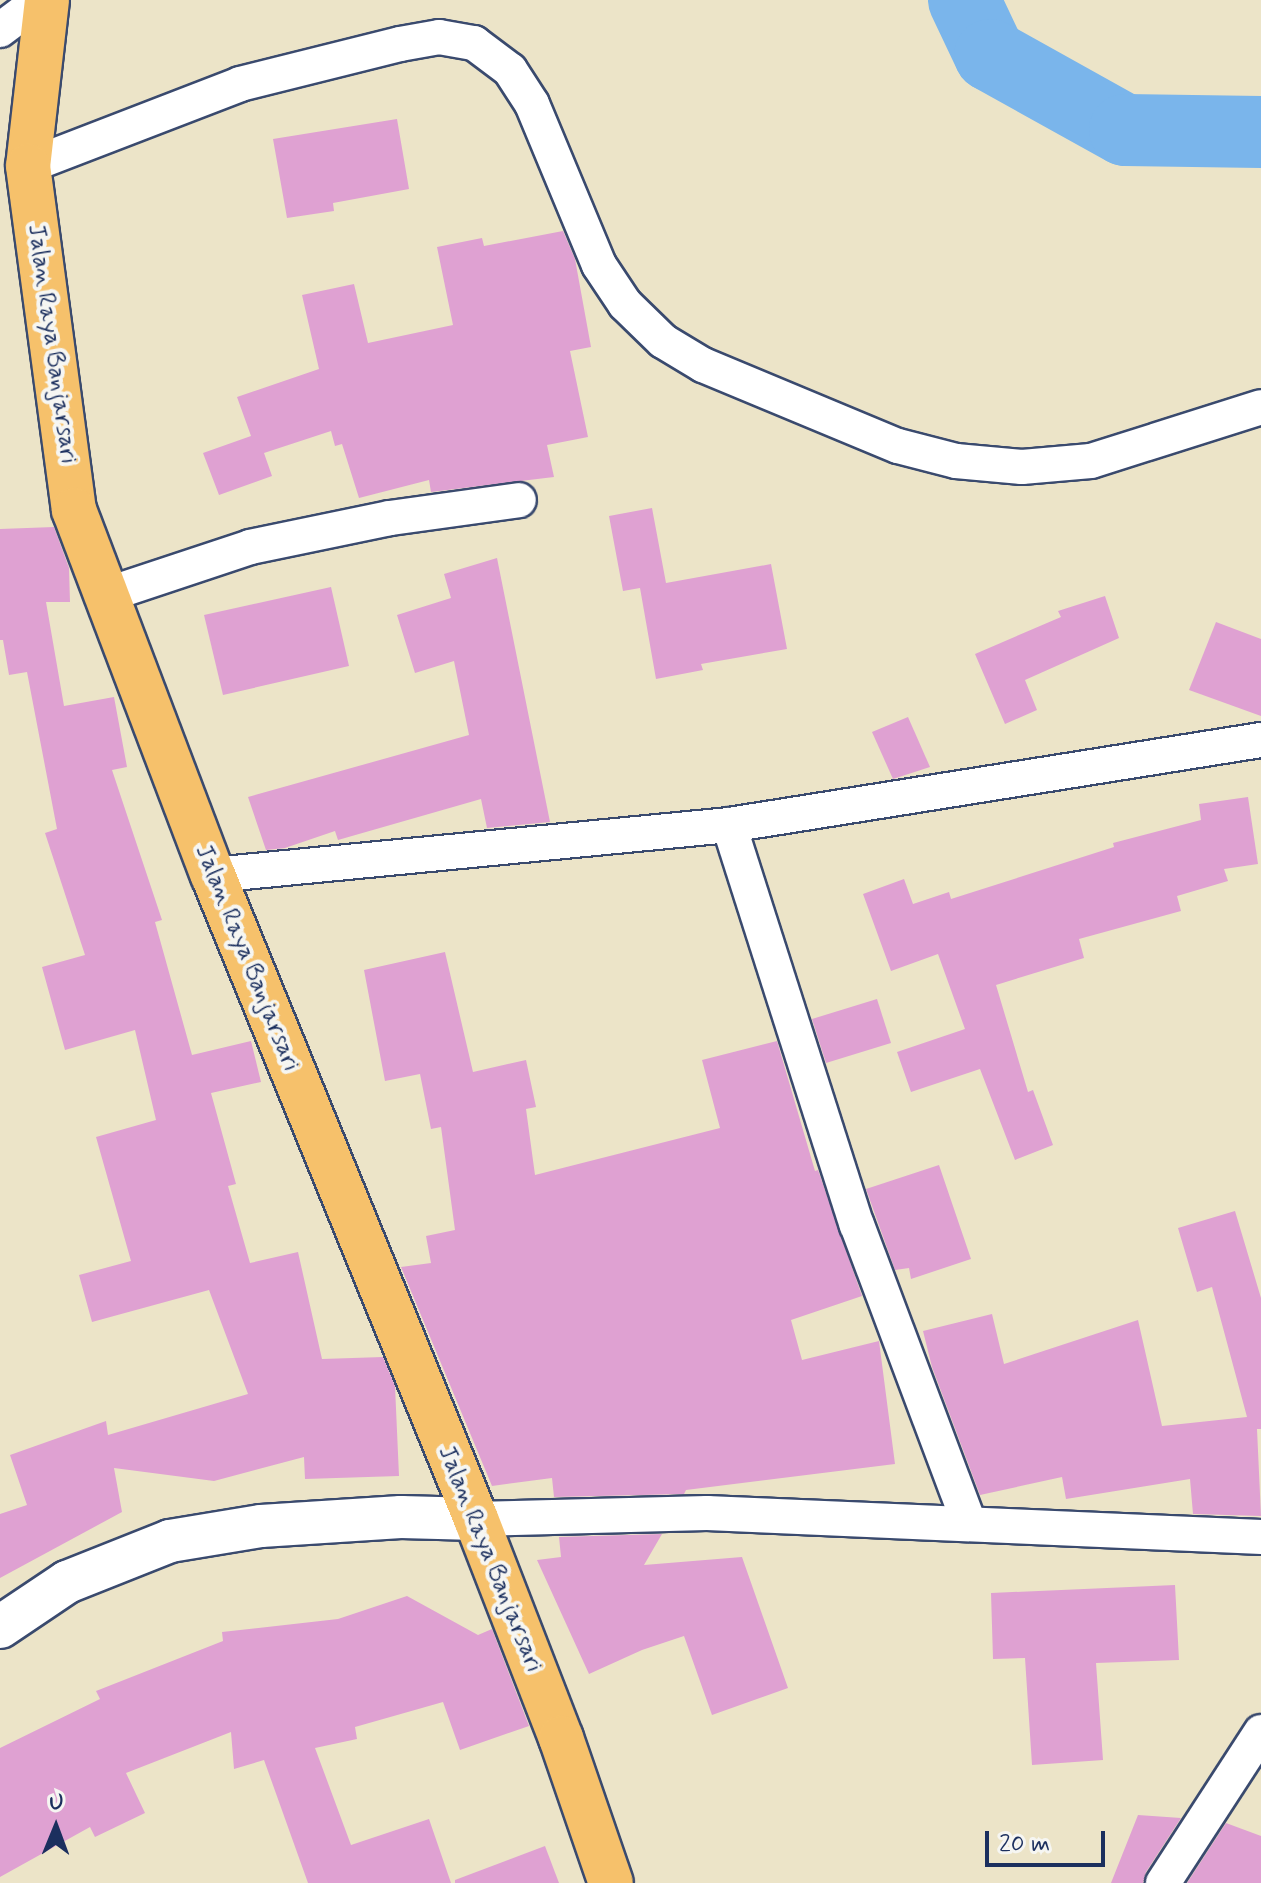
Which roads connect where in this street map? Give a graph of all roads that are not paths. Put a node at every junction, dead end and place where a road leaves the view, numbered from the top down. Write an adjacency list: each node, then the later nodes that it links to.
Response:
1 (40, 0): 3 (street)
2 (47, 0): 4 (highway, Jalan Raya Banjarsari)
3 (0, 30)
4 (28, 166): 5 (street); 7 (highway, Jalan Raya Banjarsari)
5 (1261, 407)
6 (519, 500): 7 (street)
7 (106, 595): 10 (highway, Jalan Raya Banjarsari)
8 (1261, 740): 9 (street)
9 (729, 825): 10 (street); 12 (street)
10 (213, 875): 11 (highway, Jalan Raya Banjarsari)
11 (476, 1519): 12 (street); 14 (street); 16 (highway, Jalan Raya Banjarsari)
12 (969, 1523): 13 (street)
13 (1261, 1537)
14 (0, 1627)
15 (1261, 1732): 17 (street)
16 (611, 1883)
17 (1163, 1883)

